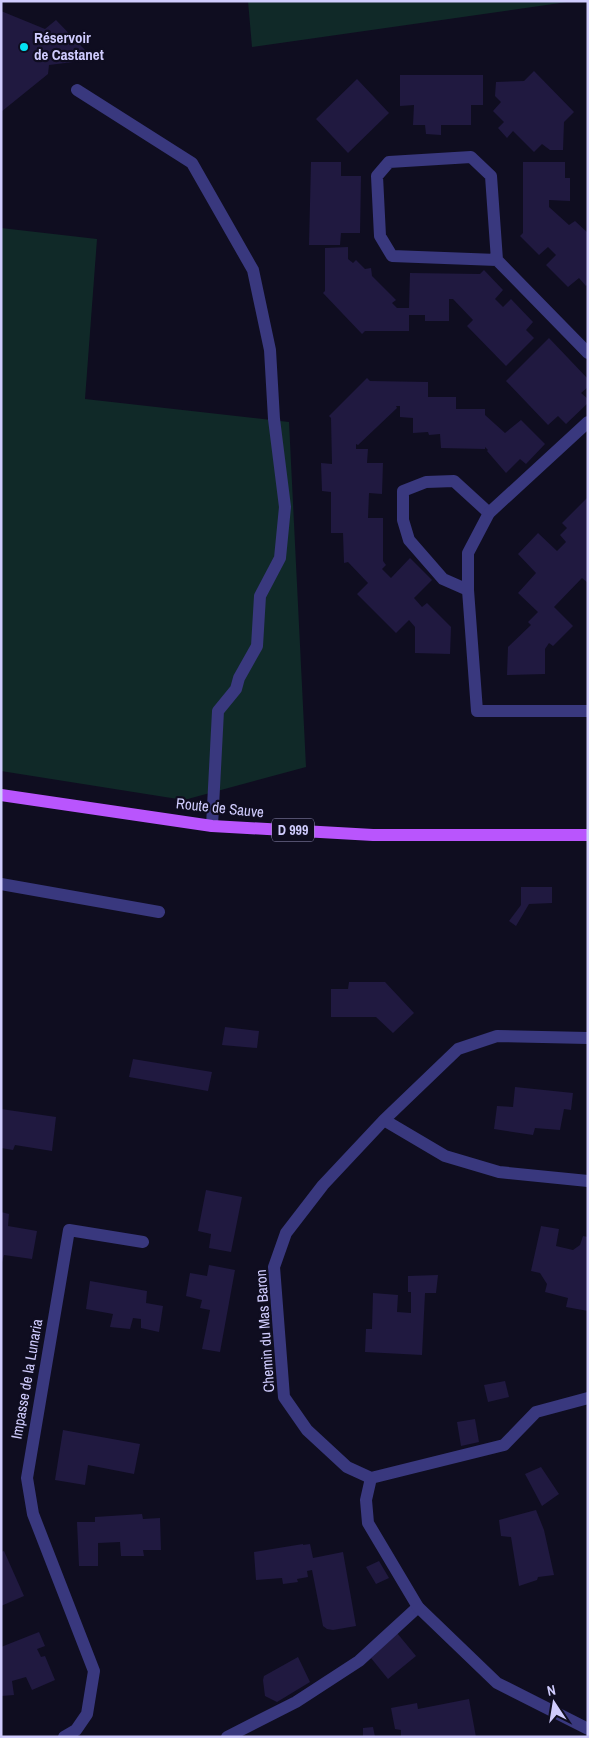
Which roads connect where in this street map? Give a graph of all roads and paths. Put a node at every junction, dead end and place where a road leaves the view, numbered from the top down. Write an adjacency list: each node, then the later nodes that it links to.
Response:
1 (77, 90): 9 (street)
2 (497, 260): 2 (street); 3 (street)
3 (588, 353)
4 (588, 422): 5 (street)
5 (489, 513): 6 (street); 6 (street)
6 (468, 590): 7 (street)
7 (588, 711)
8 (1, 795): 9 (main road, Route de Sauve / D 999)
9 (212, 826): 10 (main road, Route de Sauve / D 999)
10 (588, 835)
11 (1, 884): 12 (street)
12 (160, 912)
13 (588, 1038): 14 (street, Chemin du Mas Baron)
14 (384, 1120): 15 (street); 18 (street, Chemin du Mas Baron)
15 (588, 1181)
16 (143, 1242): 21 (street, Impasse de la Lunaria)
17 (588, 1398): 18 (street)
18 (371, 1478): 19 (street)
19 (418, 1607): 20 (street); 22 (street)
20 (588, 1729)
21 (64, 1737)
22 (227, 1737)

